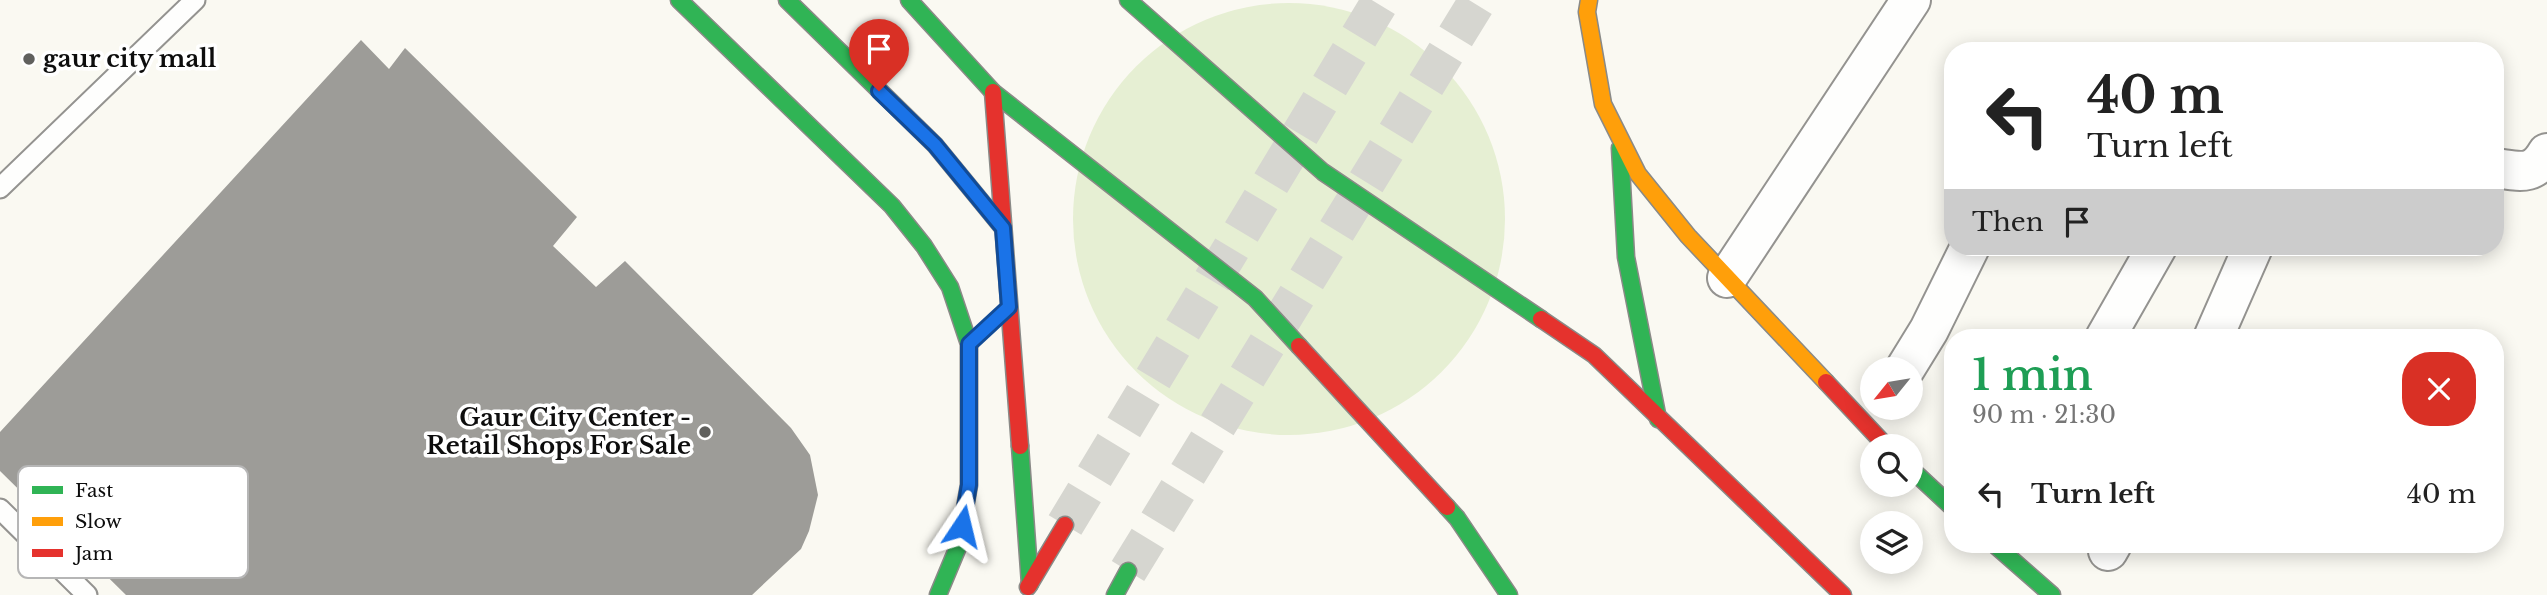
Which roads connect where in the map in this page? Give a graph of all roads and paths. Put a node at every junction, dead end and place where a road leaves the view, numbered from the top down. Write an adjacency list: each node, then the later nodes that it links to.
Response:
1 (195, 0): 12 (lane)
2 (679, 0): 33 (street)
3 (787, 0): 13 (street)
4 (909, 0): 8 (street)
5 (1128, 0): 21 (street)
6 (1911, 0): 17 (street)
7 (1592, 4): 9 (street)
8 (993, 92): 13 (street); 35 (street)
9 (1620, 138): 17 (street); 21 (street)
10 (2547, 153): 11 (street)
11 (2504, 169)
12 (0, 188)
13 (1003, 228): 31 (street)
14 (1965, 256): 20 (street)
15 (2152, 256): 18 (street)
16 (2249, 256): 19 (street)
17 (1727, 278): 22 (street)
18 (2110, 329)
19 (2217, 329)
20 (1913, 357)
21 (1658, 419): 36 (street)
22 (1879, 428)
23 (1923, 480): 24 (street)
24 (1944, 500)
25 (0, 509): 27 (lane)
26 (1065, 525): 31 (street)
27 (18, 527)
28 (2004, 553): 37 (street)
29 (1128, 571): 34 (street)
30 (70, 578): 32 (lane)
31 (1027, 589)
32 (87, 595)
33 (938, 595)
34 (1115, 595)
35 (1509, 595)
36 (1843, 595)
37 (2052, 595)

